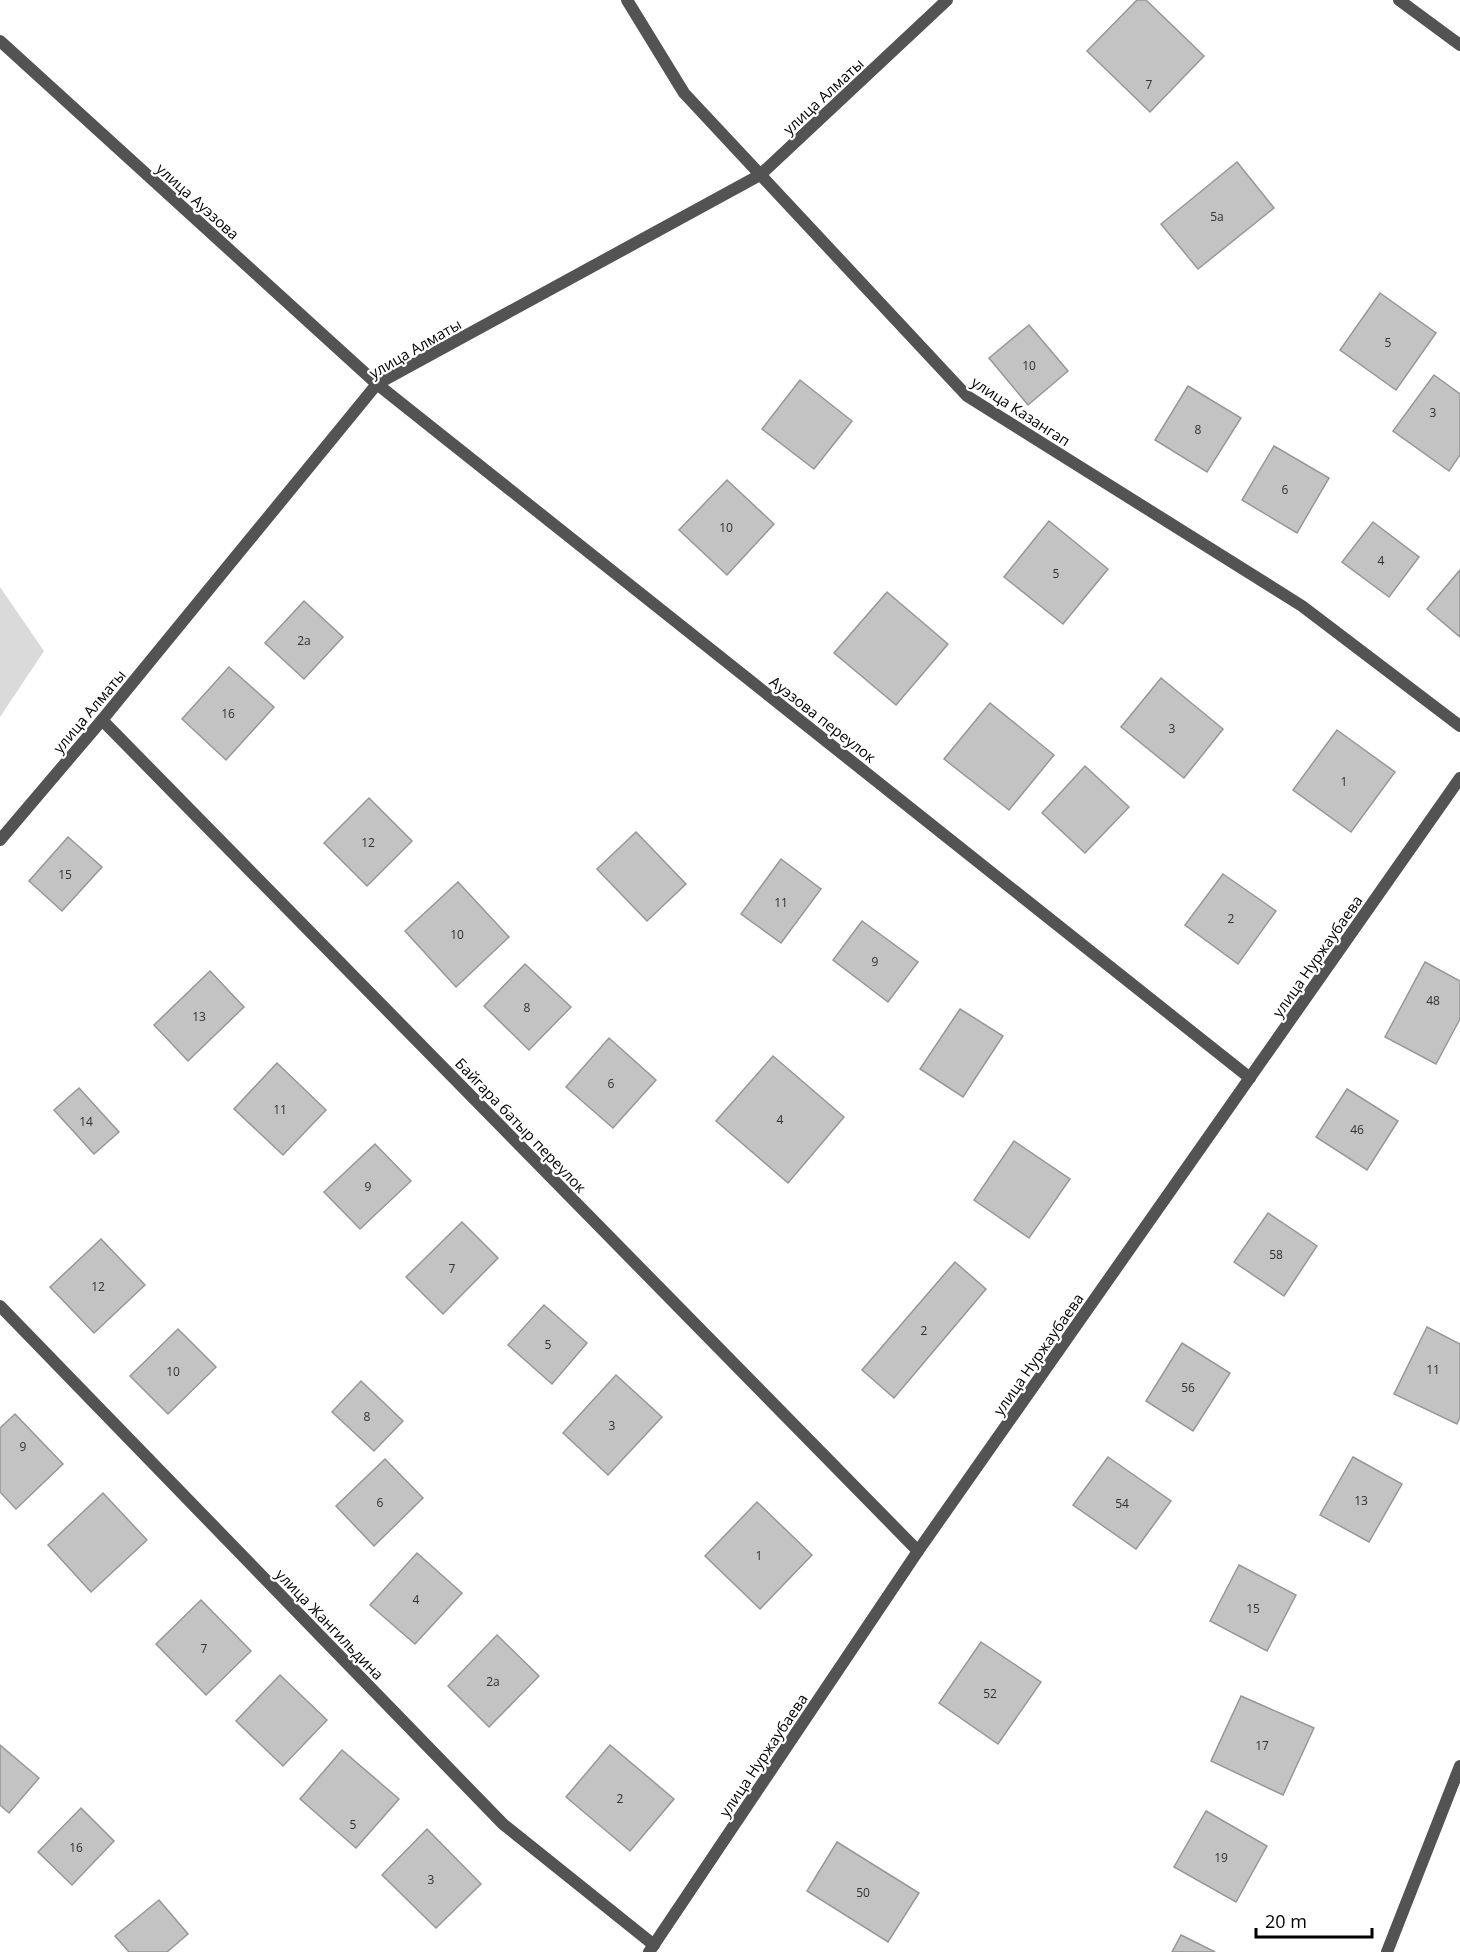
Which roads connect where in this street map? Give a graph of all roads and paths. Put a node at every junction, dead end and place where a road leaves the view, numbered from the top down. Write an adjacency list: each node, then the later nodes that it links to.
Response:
1 (627, 0): 6 (street, улица Казангап)
2 (947, 0): 6 (street, улица Алматы)
3 (1399, 0): 5 (street)
4 (0, 40): 7 (street, улица Ауэзова)
5 (1460, 45)
6 (760, 175): 7 (street, улица Алматы); 9 (street, улица Казангап)
7 (376, 384): 8 (street, улица Алматы); 12 (street, Ауэзова переулок)
8 (102, 720): 11 (street, улица Алматы); 14 (street, Байгара батыр переулок)
9 (1460, 726)
10 (1460, 778): 12 (street, улица Нуржаубаева)
11 (0, 840)
12 (1250, 1078): 14 (street, улица Нуржаубаева)
13 (0, 1306): 16 (street, улица Жангильдина)
14 (918, 1551): 16 (street, улица Нуржаубаева)
15 (1460, 1766): 17 (street)
16 (652, 1948)
17 (1387, 1952)

